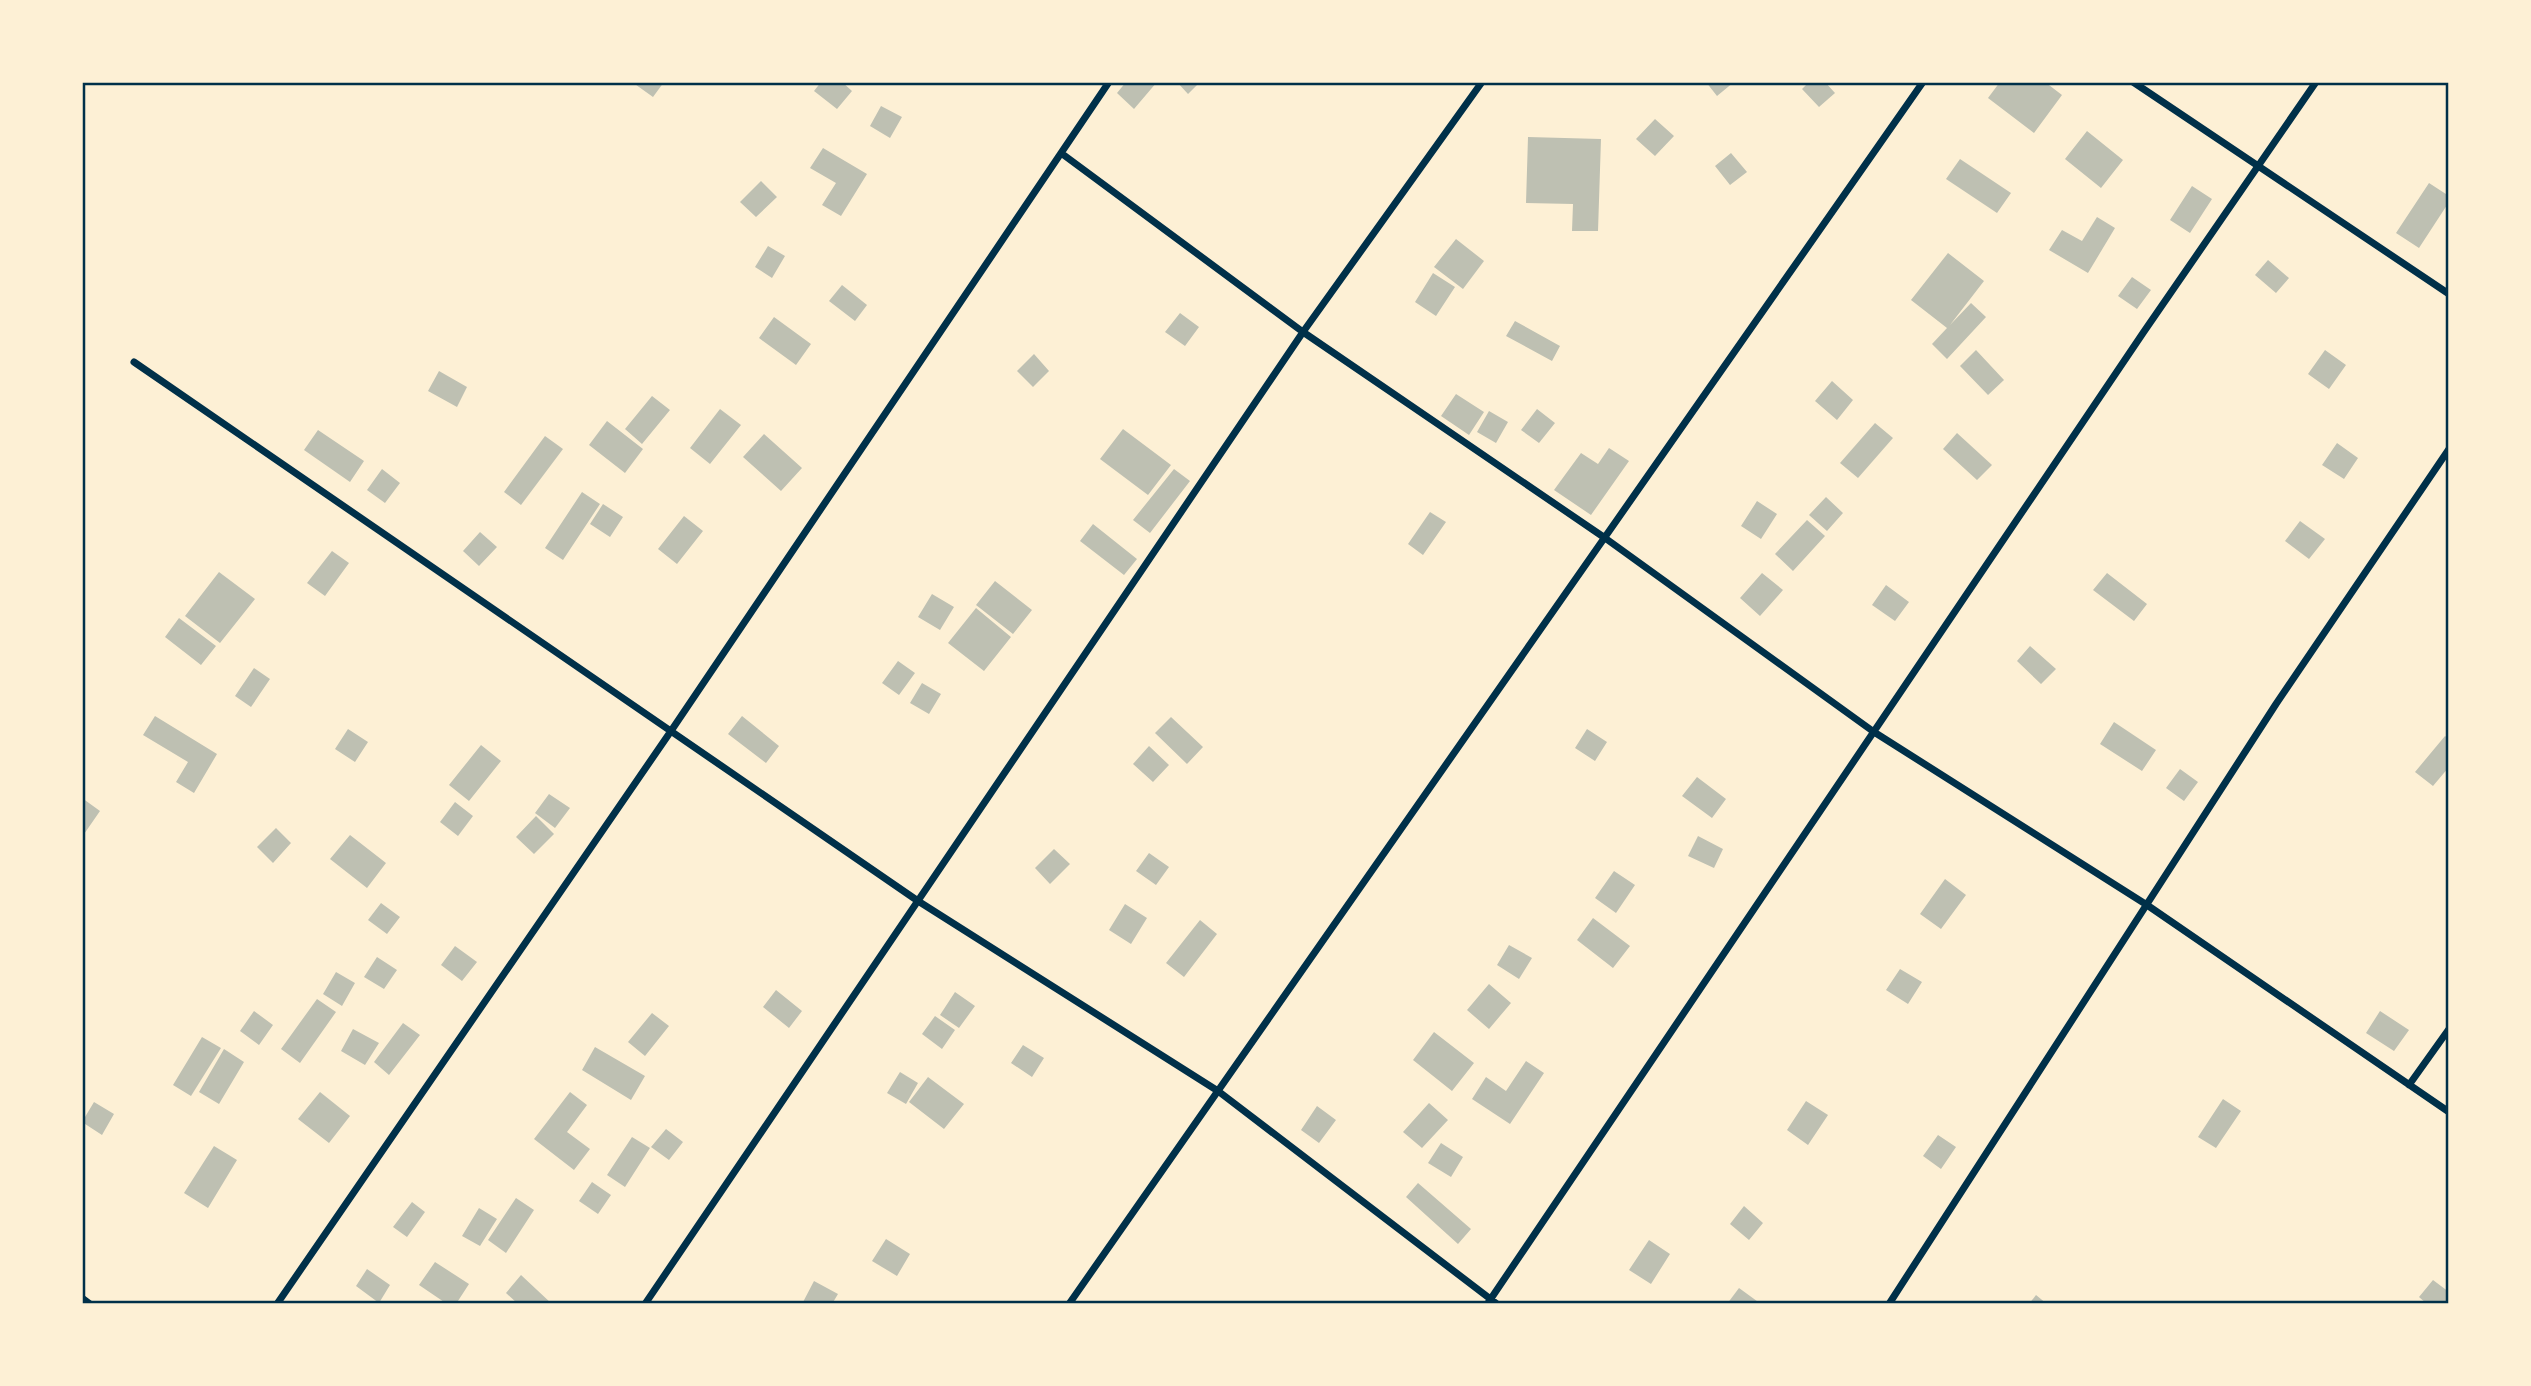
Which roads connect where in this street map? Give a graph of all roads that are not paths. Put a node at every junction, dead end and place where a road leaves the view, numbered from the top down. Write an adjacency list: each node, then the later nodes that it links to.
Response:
1 (1109, 82): 6 (street)
2 (1482, 82): 9 (street)
3 (1923, 82): 12 (street)
4 (2133, 82): 7 (street)
5 (2316, 82): 7 (street)
6 (1061, 153): 9 (street); 13 (street)
7 (2258, 166): 8 (street); 14 (street)
8 (2449, 294)
9 (1303, 332): 12 (street); 15 (street)
10 (134, 362): 13 (street)
11 (2449, 449): 16 (street)
12 (1605, 538): 14 (street); 19 (street)
13 (671, 731): 15 (street); 24 (street)
14 (1874, 732): 16 (street); 22 (street)
15 (918, 901): 19 (street); 25 (street)
16 (2147, 905): 18 (street); 27 (street)
17 (2449, 1029): 18 (street)
18 (2409, 1085): 20 (street)
19 (1218, 1091): 22 (street); 26 (street)
20 (2449, 1112)
21 (82, 1298): 23 (street)
22 (1492, 1302)
23 (90, 1304)
24 (277, 1304)
25 (645, 1304)
26 (1069, 1304)
27 (1889, 1304)

